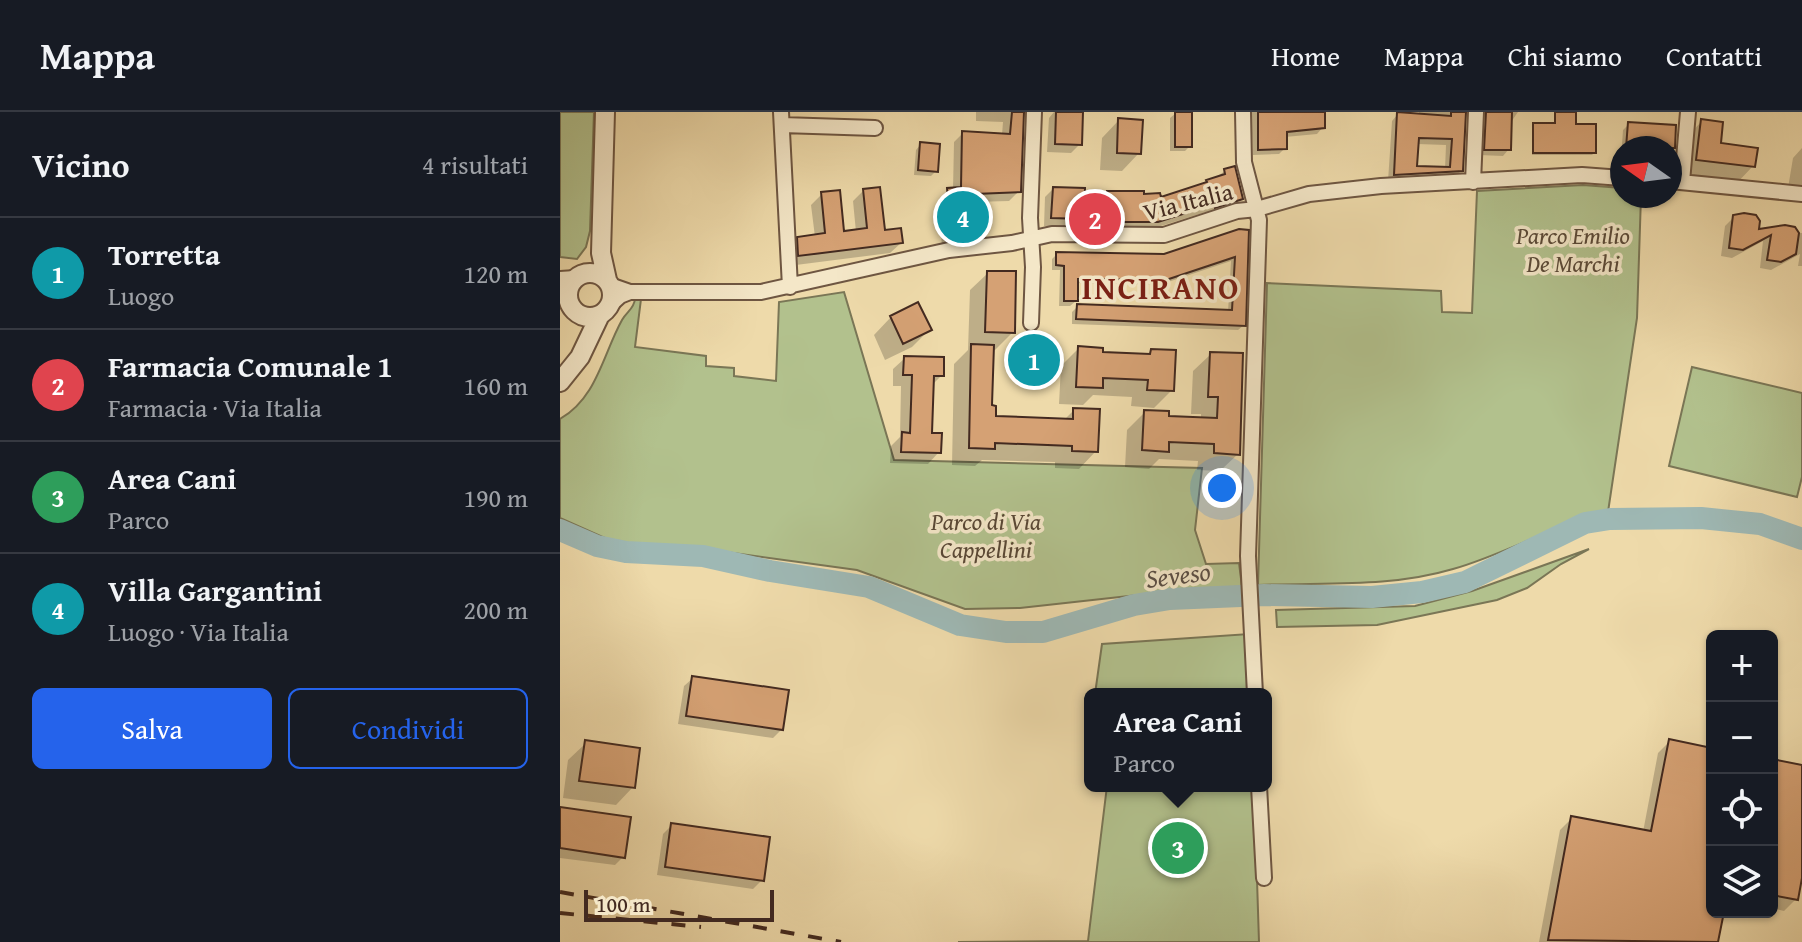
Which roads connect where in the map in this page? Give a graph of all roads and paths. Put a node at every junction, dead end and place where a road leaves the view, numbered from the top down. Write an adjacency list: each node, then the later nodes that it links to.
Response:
1 (605, 112): 14 (street)
2 (1034, 112): 15 (street)
3 (1243, 112): 13 (street)
4 (1476, 112): 10 (street)
5 (1688, 112): 8 (street)
6 (781, 118): 7 (street); 17 (street)
7 (875, 128)
8 (1682, 146)
9 (1610, 177): 10 (street, Via Italia)
10 (1473, 182): 13 (street, Via Italia)
11 (1682, 182): 12 (street)
12 (1802, 194)
13 (1257, 209): 15 (street, Via Italia); 23 (street)
14 (601, 237): 16 (street); 18 (street)
15 (1031, 237): 17 (street, Via Italia); 21 (street)
16 (608, 282): 18 (street); 19 (street, Via Italia); 20 (street)
17 (790, 287): 19 (street, Via Italia)
18 (570, 288): 20 (street); 22 (street)
19 (630, 292): 20 (street)
20 (605, 310): 22 (street)
21 (1031, 323)
22 (560, 380)
23 (1255, 688)
24 (1259, 792): 25 (street)
25 (1264, 878)

